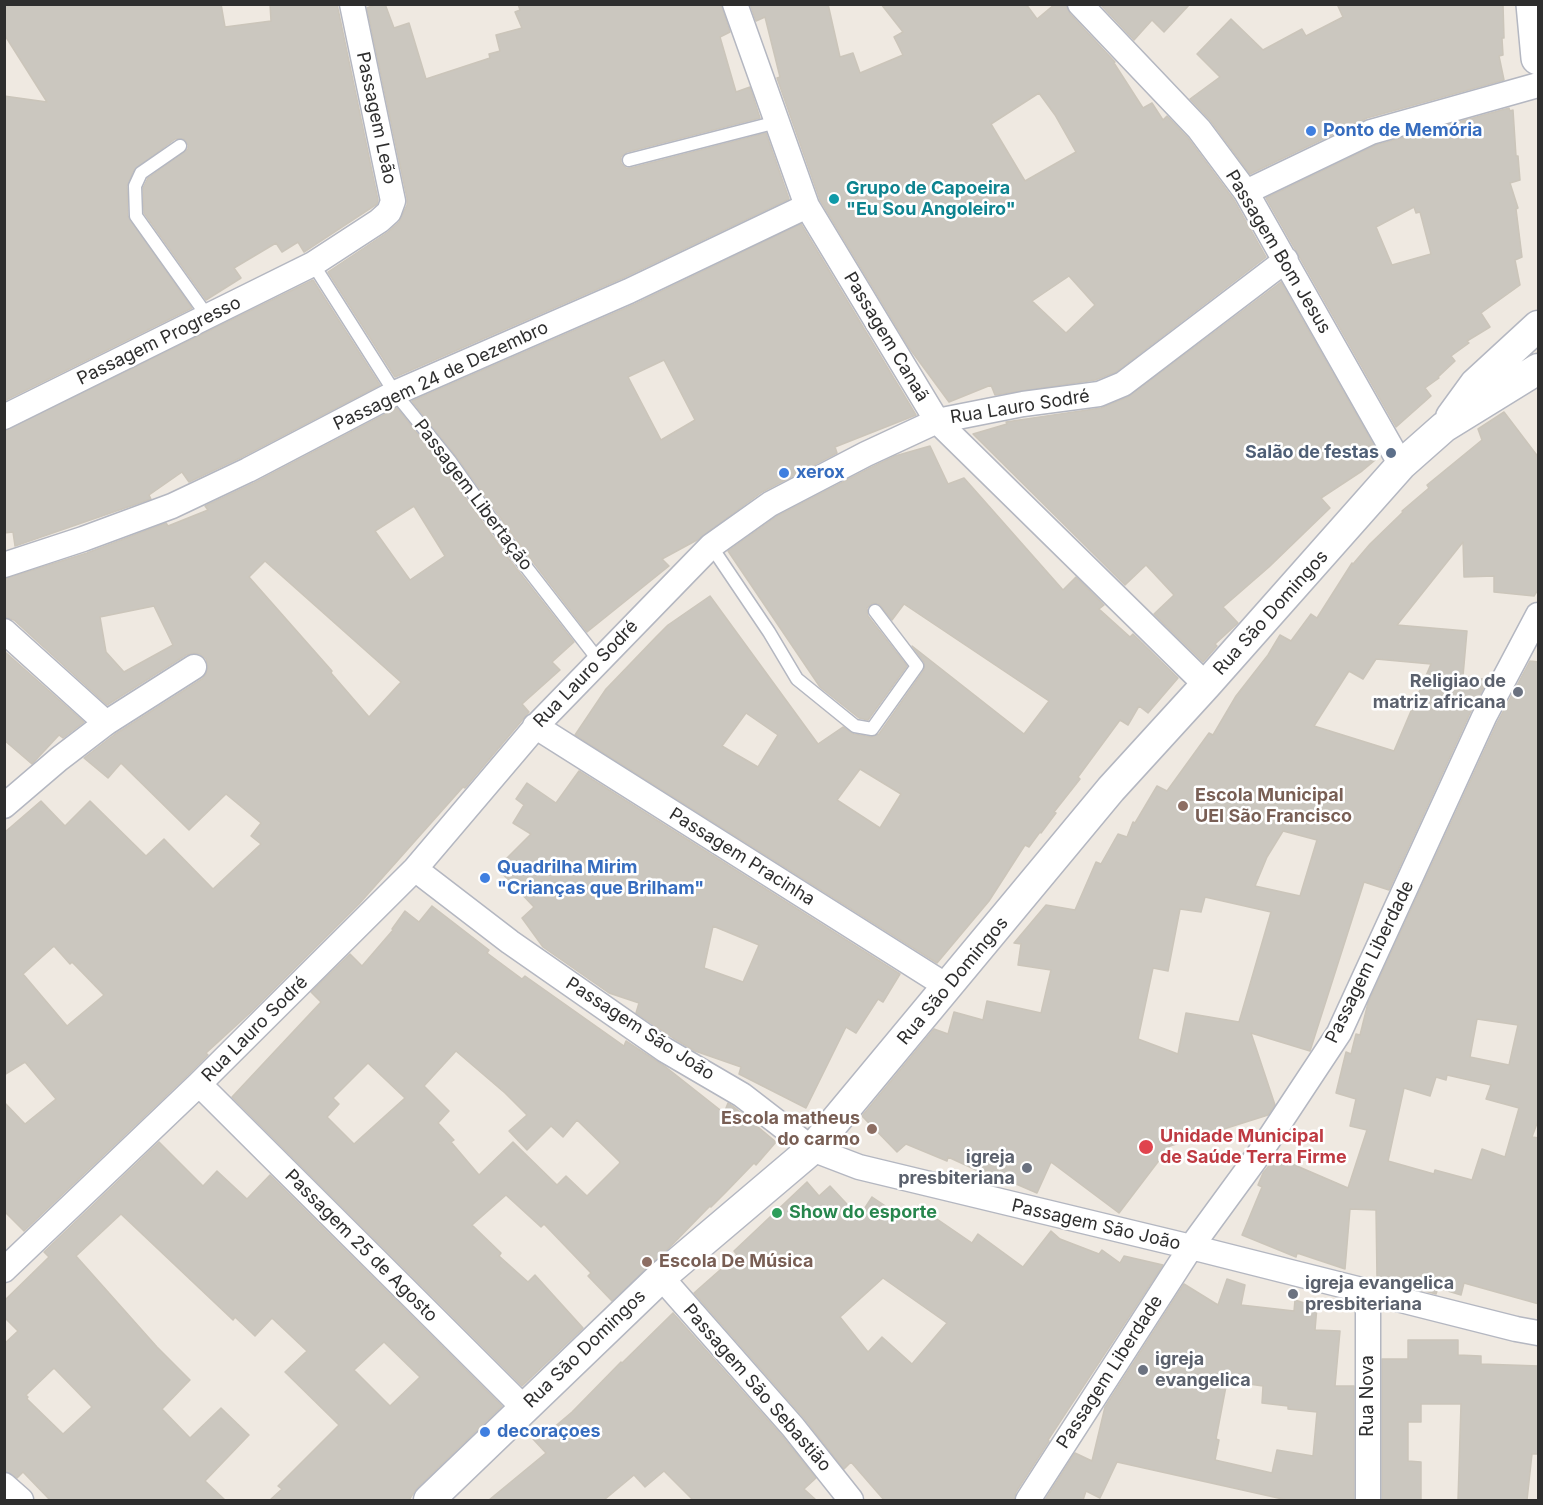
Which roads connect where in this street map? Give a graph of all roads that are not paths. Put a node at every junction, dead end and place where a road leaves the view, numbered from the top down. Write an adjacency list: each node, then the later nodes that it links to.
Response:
1 (352, 4): 13 (street, Passagem Leão)
2 (735, 4): 7 (street, Passagem Canaã)
3 (1080, 4): 10 (street, Passagem Bom Jesus)
4 (1533, 4): 5 (main road)
5 (1539, 58)
6 (1539, 85): 10 (street)
7 (777, 122): 9 (lane); 11 (street, Passagem Canaã)
8 (180, 146): 14 (lane)
9 (629, 160)
10 (1246, 192): 12 (street, Passagem Bom Jesus)
11 (807, 206): 17 (street, Passagem 24 de Dezembro); 19 (street, Passagem Canaã)
12 (1286, 260): 19 (street, Rua Lauro Sodré); 21 (street, Passagem Bom Jesus)
13 (313, 264): 14 (street, Passagem Progresso); 17 (lane, Passagem Libertação)
14 (208, 317): 18 (street, Passagem Progresso)
15 (1539, 326): 20 (street, Rua São Domingos)
16 (1539, 369): 20 (street, Rua São Domingos)
17 (394, 393): 23 (street, Passagem 24 de Dezembro); 27 (lane, Passagem Libertação)
18 (4, 417)
19 (938, 421): 22 (street, Rua Lauro Sodré); 29 (street, Passagem Canaã)
20 (1444, 427): 21 (street, Rua São Domingos)
21 (1401, 465): 29 (street, Rua São Domingos)
22 (711, 546): 24 (lane); 27 (street, Rua Lauro Sodré)
23 (4, 564)
24 (875, 611)
25 (1539, 615): 37 (street, Passagem Liberdade)
26 (4, 631): 30 (street)
27 (600, 662): 31 (street, Rua Lauro Sodré)
28 (194, 667): 30 (street)
29 (1206, 685): 34 (street, Rua São Domingos)
30 (106, 723): 32 (street)
31 (536, 726): 33 (street, Rua Lauro Sodré); 34 (street, Passagem Pracinha)
32 (4, 806)
33 (415, 869): 35 (street, Rua Lauro Sodré); 36 (street, Passagem São João)
34 (948, 987): 36 (street, Rua São Domingos)
35 (199, 1084): 38 (street, Rua Lauro Sodré); 42 (street, Passagem 25 de Agosto)
36 (813, 1149): 37 (street, Passagem São João); 39 (street, Rua São Domingos)
37 (1191, 1247): 40 (street, Passagem São João); 47 (street, Passagem Liberdade)
38 (4, 1270)
39 (661, 1277): 42 (street, Rua São Domingos); 46 (street, Passagem São Sebastião)
40 (1368, 1291): 41 (street, Passagem São João); 48 (street, Rua Nova)
41 (1539, 1333)
42 (523, 1407): 45 (street, Rua São Domingos)
43 (4, 1485): 44 (street)
44 (21, 1500)
45 (429, 1500)
46 (851, 1500)
47 (1028, 1500)
48 (1368, 1500)

